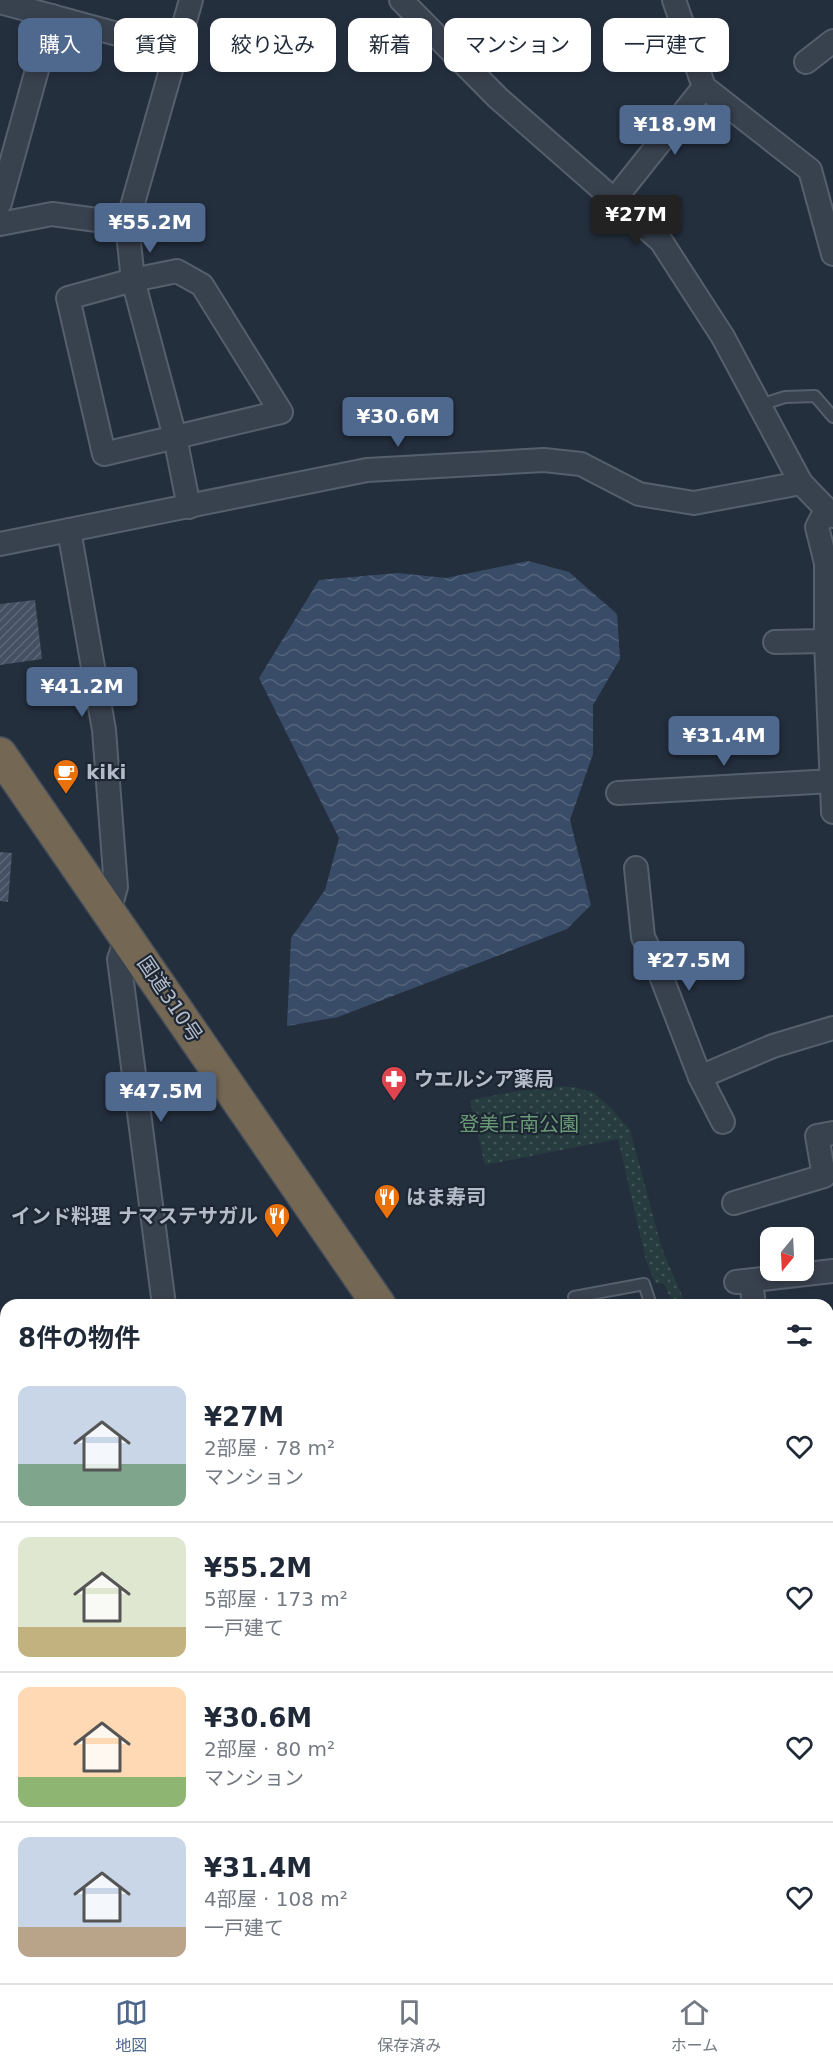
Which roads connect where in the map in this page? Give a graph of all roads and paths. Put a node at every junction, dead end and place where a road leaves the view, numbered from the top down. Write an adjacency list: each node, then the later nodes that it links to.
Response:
1 (191, 0): 6 (street)
2 (401, 0): 12 (street)
3 (674, 0): 11 (street)
4 (0, 2): 5 (street)
5 (52, 16): 7 (street); 13 (street)
6 (186, 18)
7 (114, 33)
8 (833, 41): 9 (street)
9 (806, 62)
10 (171, 72): 15 (street)
11 (704, 87): 12 (street); 16 (street)
12 (614, 200): 18 (street)
13 (0, 202)
14 (0, 224): 15 (street)
15 (127, 224): 17 (street)
16 (833, 254)
17 (133, 280): 20 (street); 20 (street); 20 (street)
18 (760, 405): 19 (lane); 21 (street)
19 (833, 417)
20 (175, 437): 23 (street)
21 (801, 483): 22 (street); 23 (street)
22 (828, 505): 26 (street)
23 (189, 507): 24 (street)
24 (69, 530): 25 (street); 33 (street)
25 (0, 544)
26 (826, 641): 27 (street); 29 (street)
27 (775, 642)
28 (0, 754): 33 (highway, 国道310号)
29 (832, 781): 30 (street); 31 (street)
30 (618, 793)
31 (833, 812)
32 (636, 868): 36 (street)
33 (109, 911): 34 (highway, 国道310号)
34 (127, 937): 42 (street); 43 (highway, 国道310号)
35 (833, 1028): 36 (street)
36 (700, 1077): 37 (street)
37 (723, 1122)
38 (833, 1132): 39 (street)
39 (734, 1203)
40 (833, 1270): 45 (street)
41 (574, 1297): 44 (lane)
42 (163, 1299)
43 (375, 1299)
44 (649, 1299)
45 (751, 1299)

